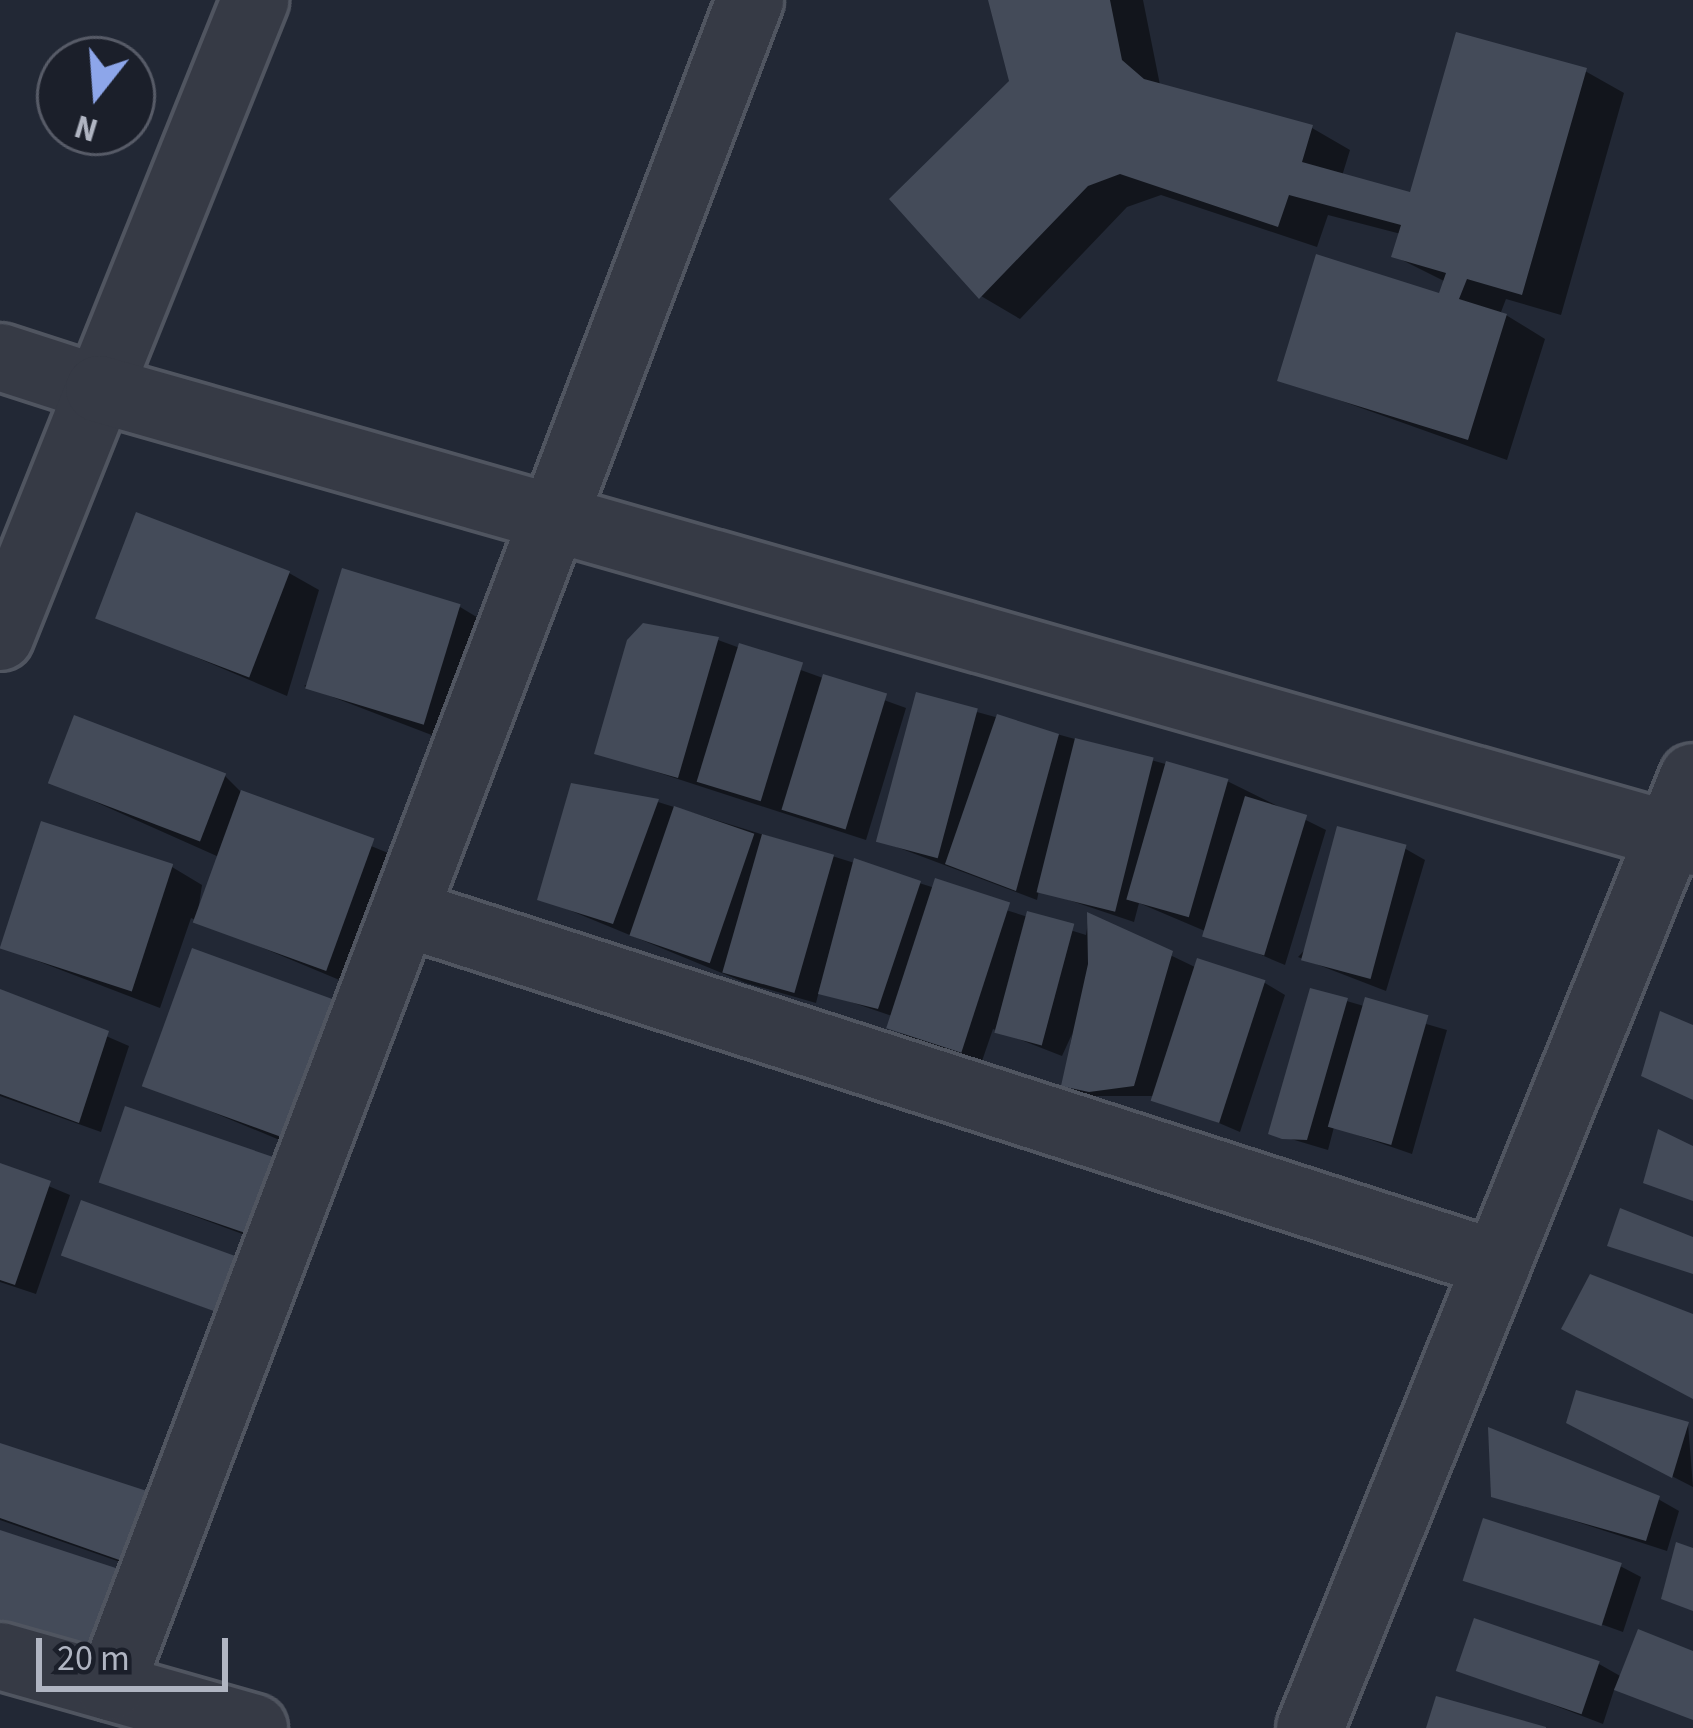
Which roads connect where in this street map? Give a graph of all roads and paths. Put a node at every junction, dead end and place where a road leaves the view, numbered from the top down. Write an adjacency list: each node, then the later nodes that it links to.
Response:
1 (255, 0): 4 (street)
2 (750, 0): 5 (street)
3 (0, 356): 4 (street)
4 (99, 389): 5 (street); 6 (street)
5 (560, 520): 7 (street); 8 (street)
6 (0, 637)
7 (1685, 818): 9 (street)
8 (408, 914): 9 (street); 11 (street)
9 (1497, 1264): 13 (street)
10 (0, 1657): 11 (street)
11 (110, 1688): 12 (street)
12 (254, 1728)
13 (1310, 1728)

